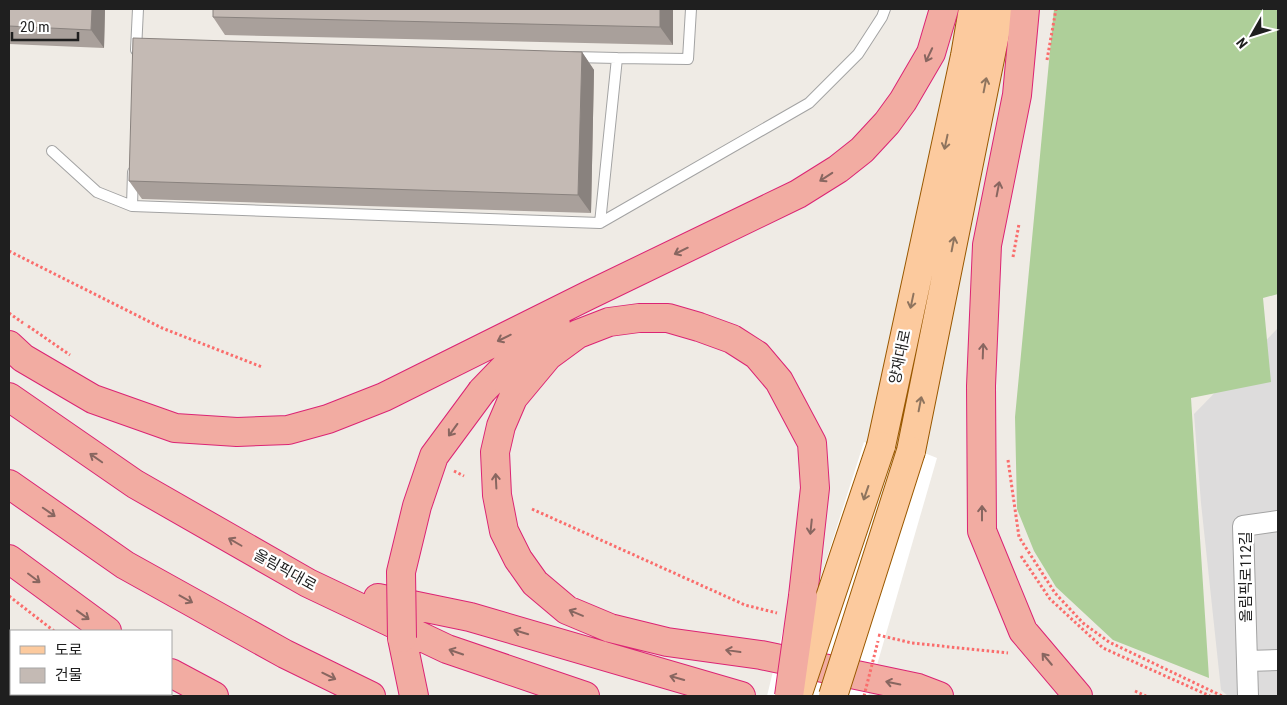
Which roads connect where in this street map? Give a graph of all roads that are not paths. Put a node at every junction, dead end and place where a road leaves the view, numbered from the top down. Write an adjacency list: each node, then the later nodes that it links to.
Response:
1 (138, 9): 10 (lane)
2 (691, 9): 9 (lane)
3 (885, 9): 14 (lane)
4 (944, 9): 15 (highway, one-way to 15)
5 (973, 9): 32 (main road, 양재대로, one-way to 32, bridge)
6 (1000, 9): 33 (main road, 양재대로, one-way to 6, bridge)
7 (1025, 9): 35 (highway, one-way to 7)
8 (558, 56): 9 (lane)
9 (617, 58): 14 (lane)
10 (136, 59)
11 (52, 151): 13 (lane)
12 (133, 157): 13 (lane)
13 (132, 206): 14 (lane)
14 (600, 223)
15 (587, 296): 16 (highway, one-way to 16); 28 (highway, one-way to 28, bridge)
16 (9, 345)
17 (9, 397): 21 (highway, 올림픽대로, one-way to 17)
18 (9, 484): 27 (highway, one-way to 27)
19 (1278, 521): 24 (street, 올림픽로112길)
20 (9, 559): 22 (highway, one-way to 22)
21 (308, 583): 29 (highway, 올림픽대로, one-way to 21); 30 (highway, one-way to 21)
22 (106, 630)
23 (1278, 660): 24 (street)
24 (1247, 661): 36 (street, 올림픽로112길)
25 (172, 674): 26 (highway)
26 (214, 696)
27 (371, 696)
28 (414, 696)
29 (585, 696)
30 (741, 696)
31 (789, 696): 34 (highway, one-way to 31, bridge)
32 (797, 696)
33 (832, 696)
34 (939, 696)
35 (1078, 696)
36 (1248, 696)

